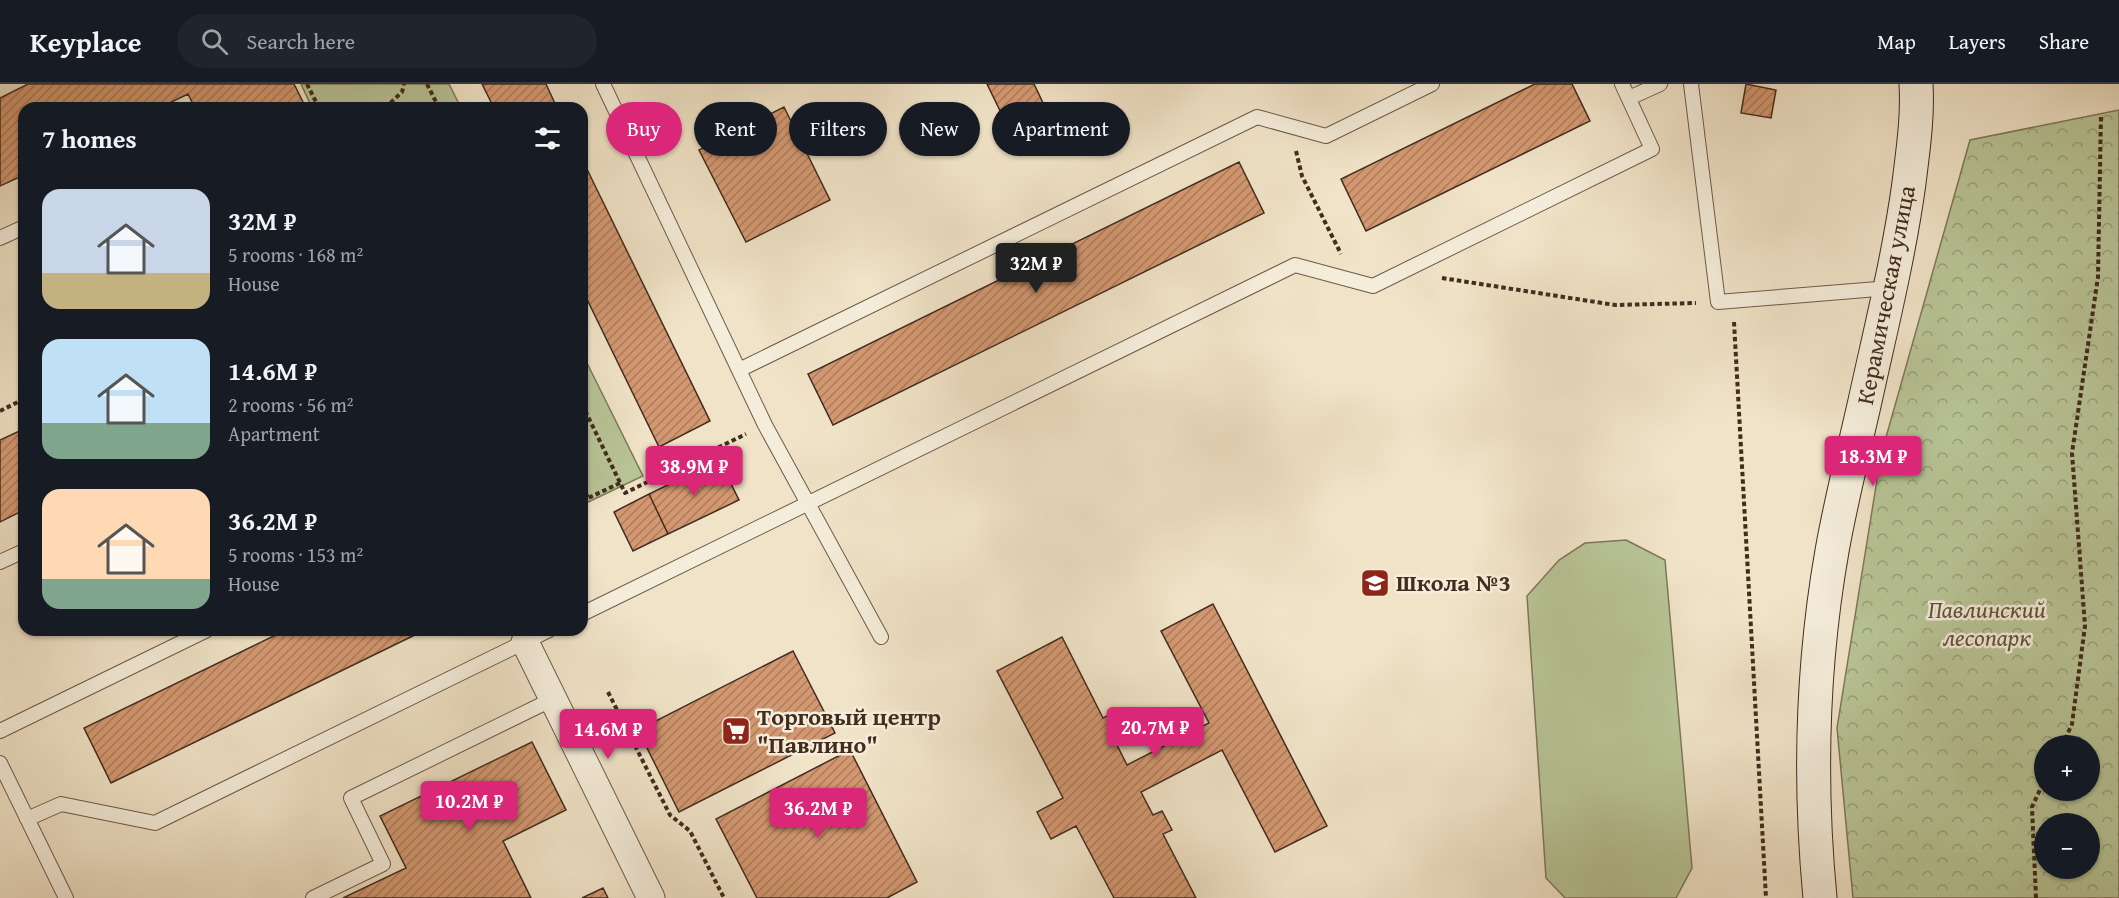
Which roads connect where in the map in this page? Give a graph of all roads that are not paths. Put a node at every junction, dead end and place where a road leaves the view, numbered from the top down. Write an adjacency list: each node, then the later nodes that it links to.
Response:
1 (603, 84): 11 (lane)
2 (1432, 84): 11 (lane)
3 (1622, 84): 7 (lane)
4 (1660, 84): 7 (lane)
5 (1691, 84): 10 (lane)
6 (1916, 84): 10 (main road, Керамическая улица)
7 (1629, 98): 12 (lane)
8 (18, 230): 9 (lane)
9 (0, 238)
10 (1890, 288): 27 (main road, Керамическая улица)
11 (739, 370): 12 (lane)
12 (808, 503): 15 (lane); 18 (lane)
13 (18, 554): 14 (lane)
14 (0, 562)
15 (588, 611)
16 (195, 636): 21 (lane)
17 (537, 636): 19 (lane)
18 (881, 637)
19 (525, 642): 20 (street); 23 (lane)
20 (553, 699): 25 (lane); 26 (street)
21 (0, 731)
22 (0, 763): 23 (lane)
23 (27, 819): 24 (lane)
24 (66, 898)
25 (314, 898)
26 (651, 898)
27 (1821, 898)

